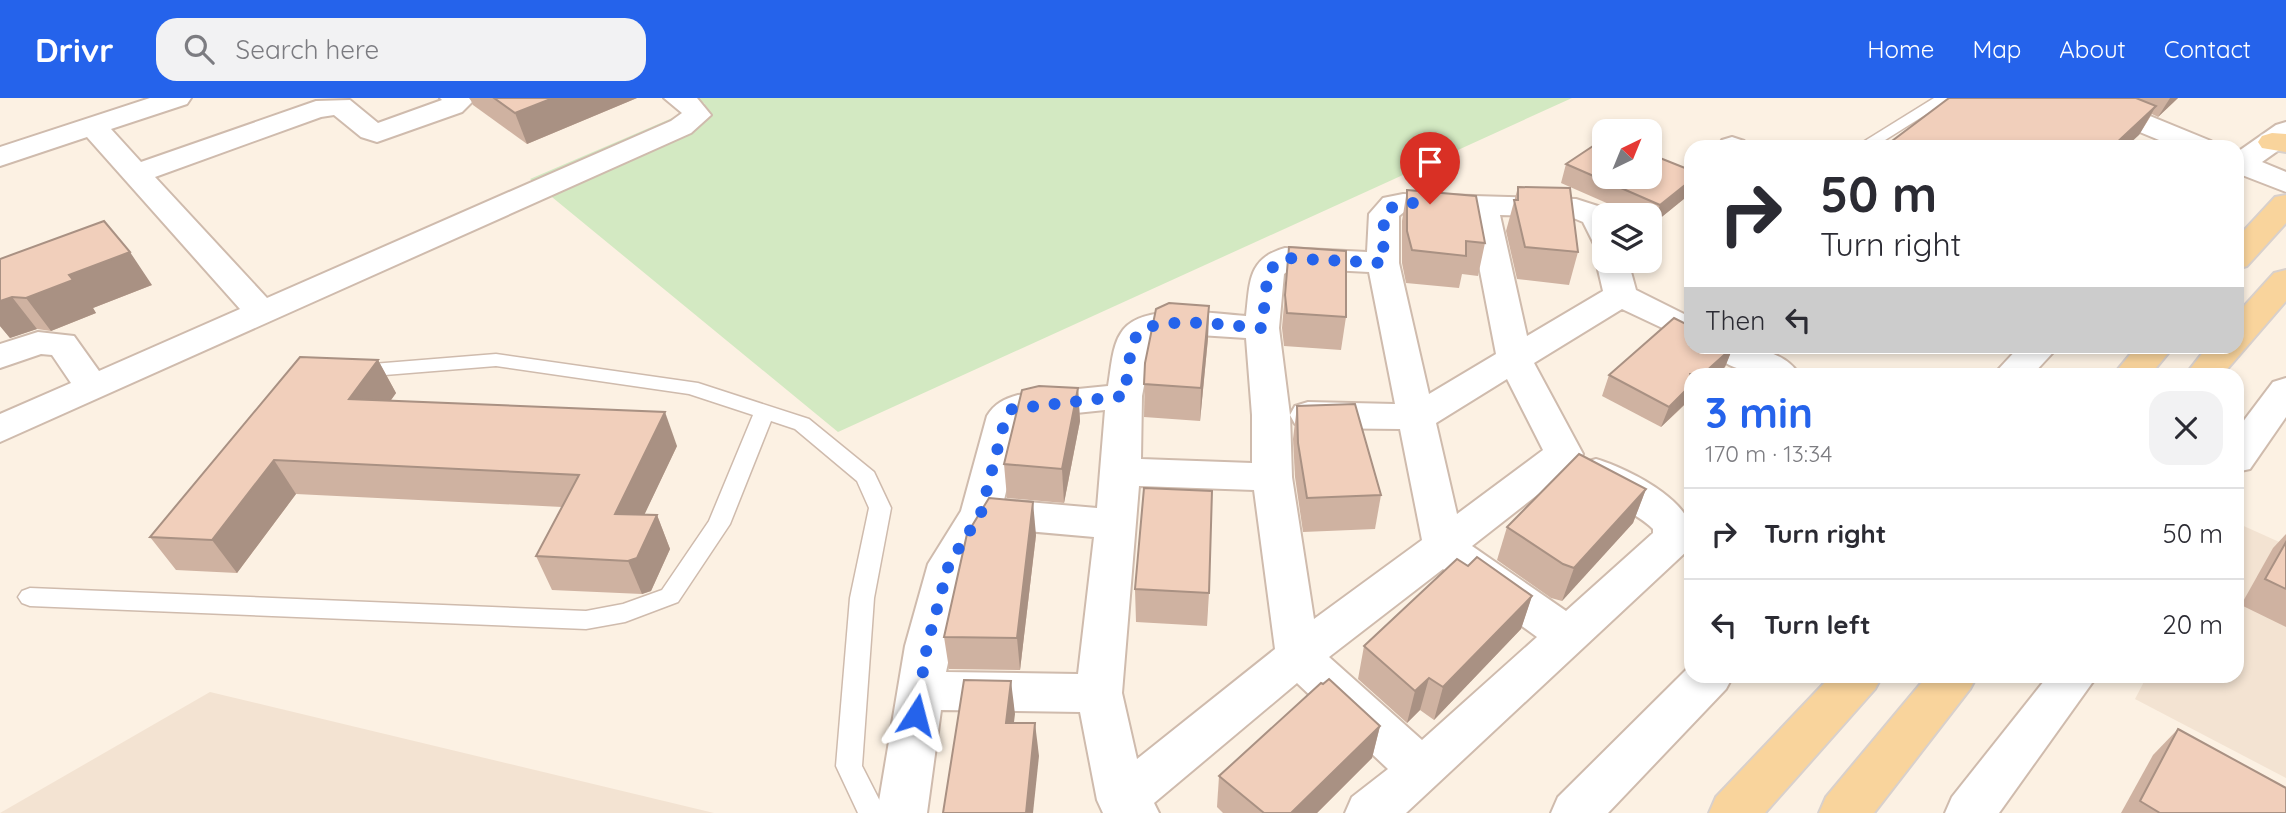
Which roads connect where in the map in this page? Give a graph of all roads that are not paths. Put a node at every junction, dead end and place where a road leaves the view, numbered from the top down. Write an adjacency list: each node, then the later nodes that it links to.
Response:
1 (177, 98): 6 (street)
2 (454, 98): 13 (street)
3 (678, 98): 23 (street)
4 (1945, 98): 8 (lane)
5 (2082, 98): 9 (street)
6 (92, 127): 10 (street); 13 (street)
7 (2281, 139): 11 (street)
8 (1875, 140)
9 (2184, 140)
10 (0, 157)
11 (2244, 161)
12 (2244, 167): 14 (street)
13 (134, 173): 23 (street)
14 (2286, 183)
15 (2286, 204): 18 (main road)
16 (1483, 206): 17 (street); 19 (street); 32 (street)
17 (1592, 215)
18 (2244, 250)
19 (1383, 263): 25 (street); 43 (street)
20 (1615, 273): 22 (street)
21 (2286, 280): 26 (main road)
22 (1621, 295): 24 (street); 32 (street)
23 (262, 313): 38 (street)
24 (1684, 327)
25 (1262, 328): 40 (street); 42 (street)
26 (2244, 328)
27 (1740, 354): 33 (street)
28 (2033, 354): 34 (street)
29 (2150, 354): 35 (main road)
30 (2221, 354): 36 (main road)
31 (0, 357): 38 (street)
32 (1515, 360): 43 (street); 46 (street)
33 (1769, 368)
34 (2018, 368)
35 (2137, 368)
36 (2209, 368)
37 (360, 371): 41 (lane)
38 (93, 388): 44 (street)
39 (2286, 390): 45 (street)
40 (1124, 396): 47 (street); 49 (street)
41 (764, 412): 52 (lane); 63 (lane)
42 (1271, 415): 43 (street); 48 (street)
43 (1418, 416): 51 (street)
44 (0, 429)
45 (2244, 448)
46 (1564, 454): 51 (street); 53 (street)
47 (1121, 472): 48 (street); 50 (street)
48 (1272, 477): 54 (street)
49 (981, 513): 50 (street); 59 (street)
50 (1115, 524): 60 (street)
51 (1444, 548): 53 (street); 54 (street)
52 (30, 597)
53 (1568, 635): 61 (street)
54 (1298, 656): 61 (street); 62 (street)
55 (1703, 683): 66 (street)
56 (1853, 683): 67 (main road)
57 (1948, 683): 68 (main road)
58 (2069, 683): 69 (street)
59 (920, 691): 60 (street); 64 (street)
60 (1099, 693): 62 (street)
61 (1422, 770): 65 (street)
62 (1128, 806)
63 (872, 813)
64 (902, 813)
65 (1370, 813)
66 (1576, 813)
67 (1734, 813)
68 (1844, 813)
69 (1970, 813)

